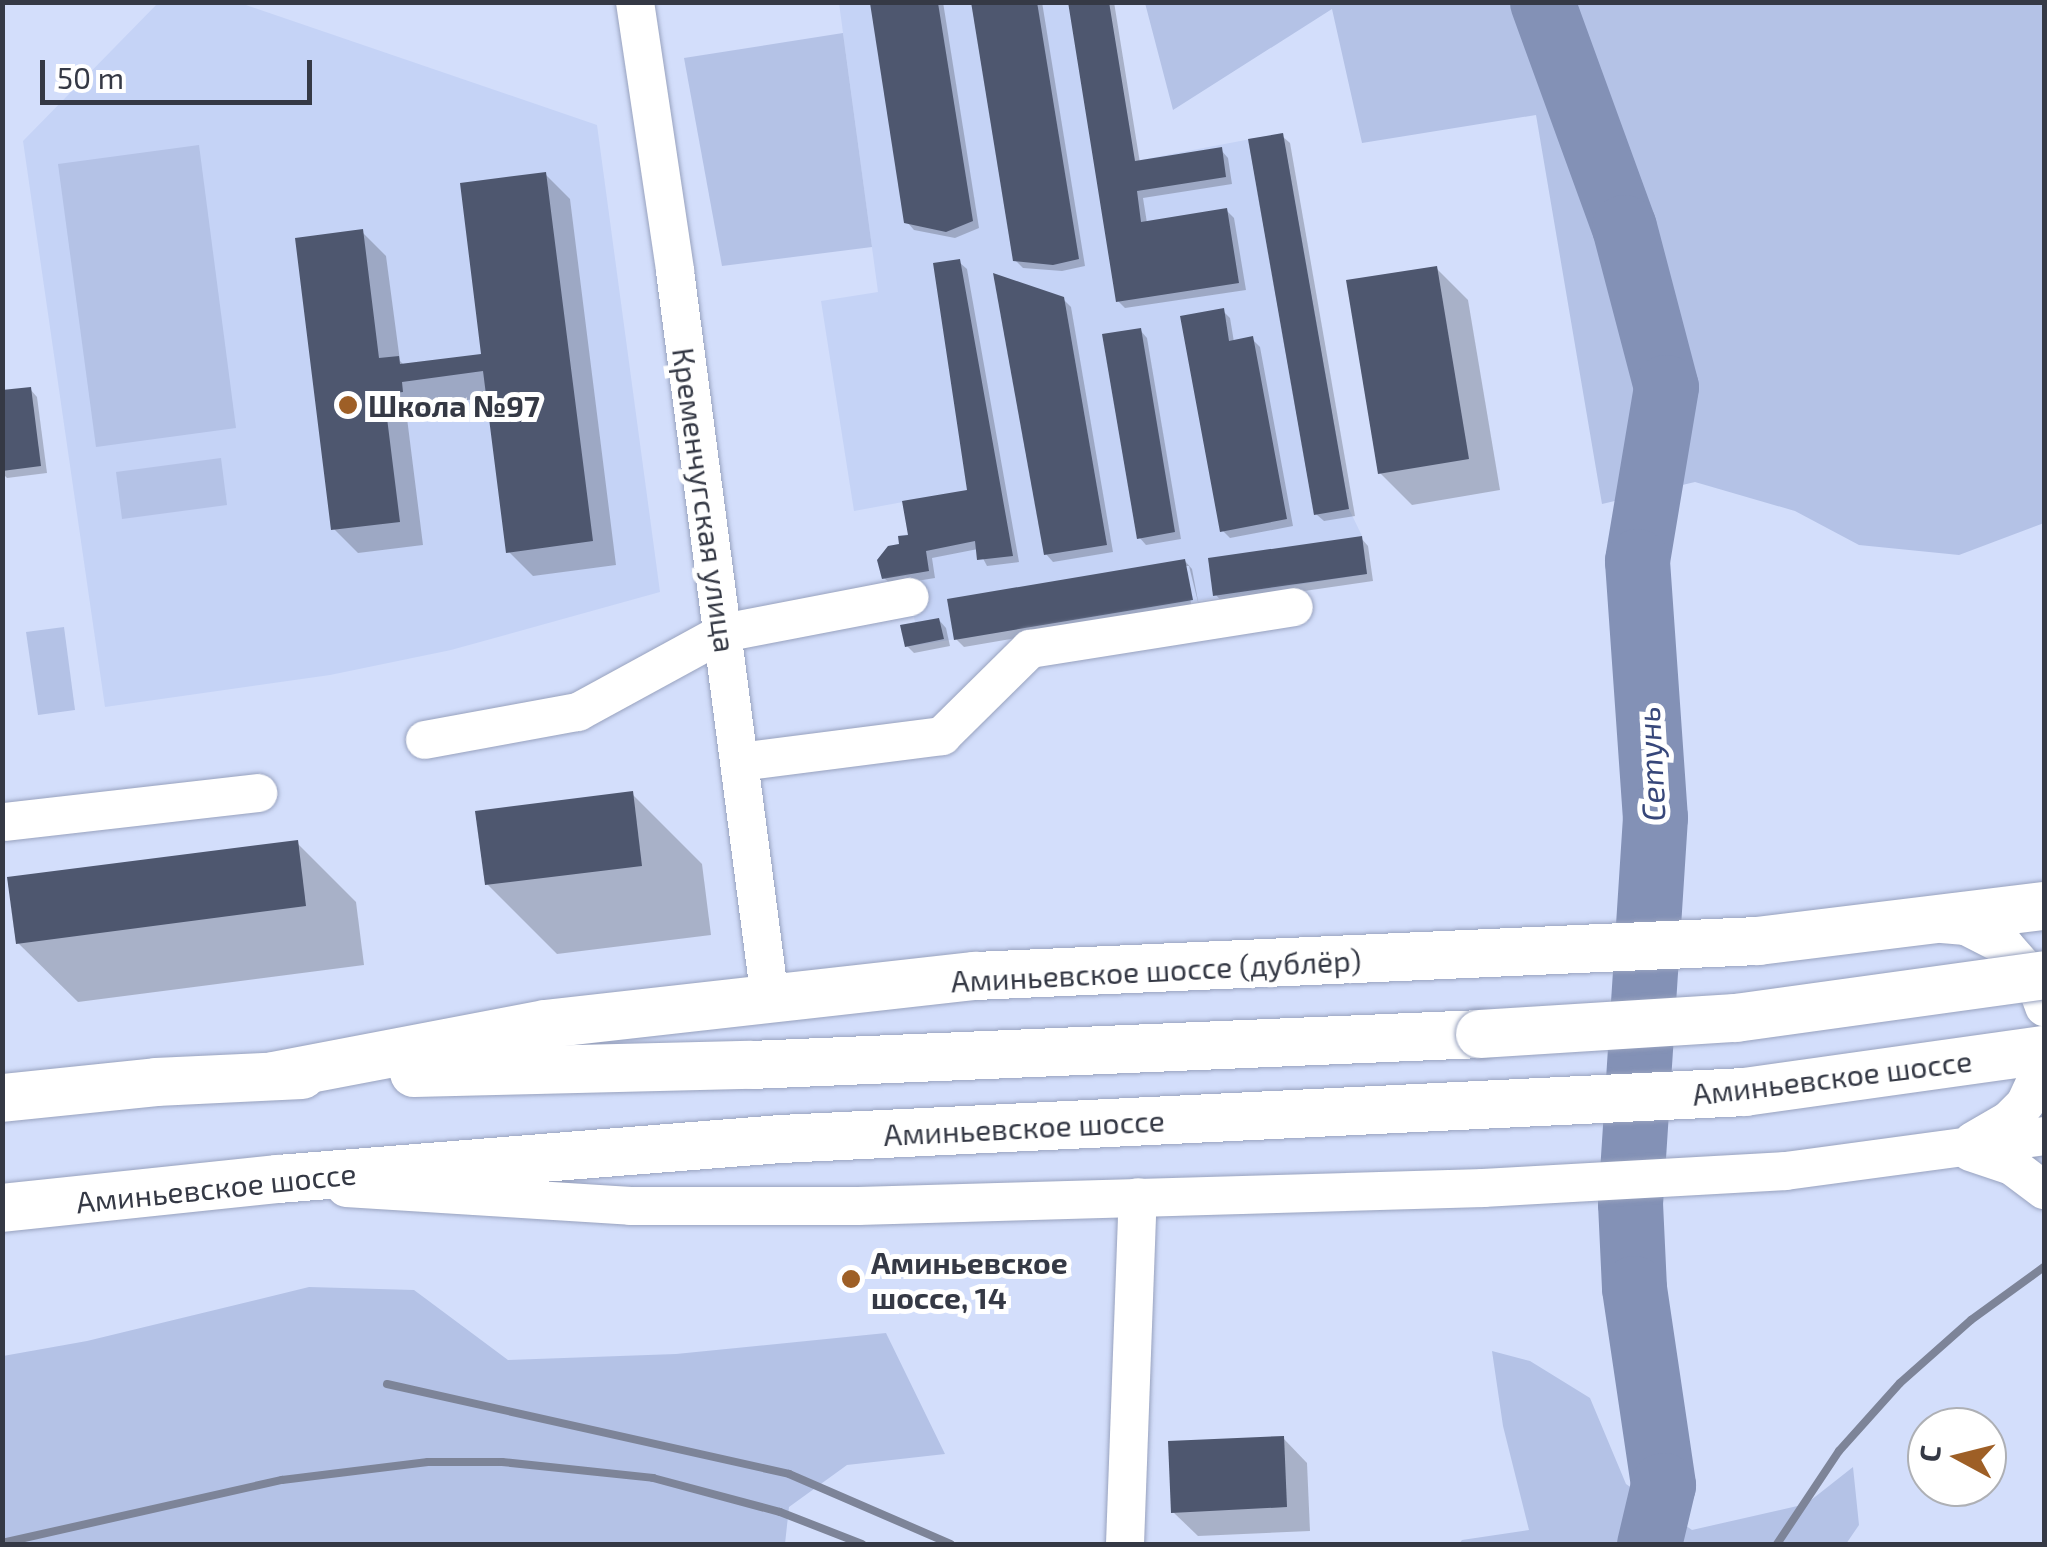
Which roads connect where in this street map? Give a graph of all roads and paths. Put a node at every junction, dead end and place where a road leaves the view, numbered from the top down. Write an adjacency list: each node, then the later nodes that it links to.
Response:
1 (635, 2): 4 (street, Кременчугская улица)
2 (910, 597): 4 (street)
3 (1294, 607): 6 (street)
4 (723, 633): 5 (street); 6 (street, Кременчугская улица)
5 (426, 740)
6 (740, 762): 12 (street, Кременчугская улица)
7 (258, 794): 8 (street)
8 (4, 813)
9 (2044, 906): 10 (main road, Аминьевское шоссе (дублёр))
10 (1922, 922): 12 (main road, Аминьевское шоссе (дублёр)); 13 (street)
11 (2044, 975): 16 (main road, bridge)
12 (770, 999): 16 (main road, Аминьевское шоссе (дублёр))
13 (2044, 1006)
14 (2044, 1050): 20 (main road, Аминьевское шоссе)
15 (2044, 1064): 19 (street)
16 (273, 1076): 17 (main road)
17 (2, 1098)
18 (2044, 1136): 19 (street)
19 (1952, 1150): 21 (street); 22 (street)
20 (278, 1179): 22 (street); 23 (main road, Аминьевское шоссе)
21 (2044, 1190)
22 (1138, 1198): 24 (street)
23 (2, 1208)
24 (1125, 1544)

